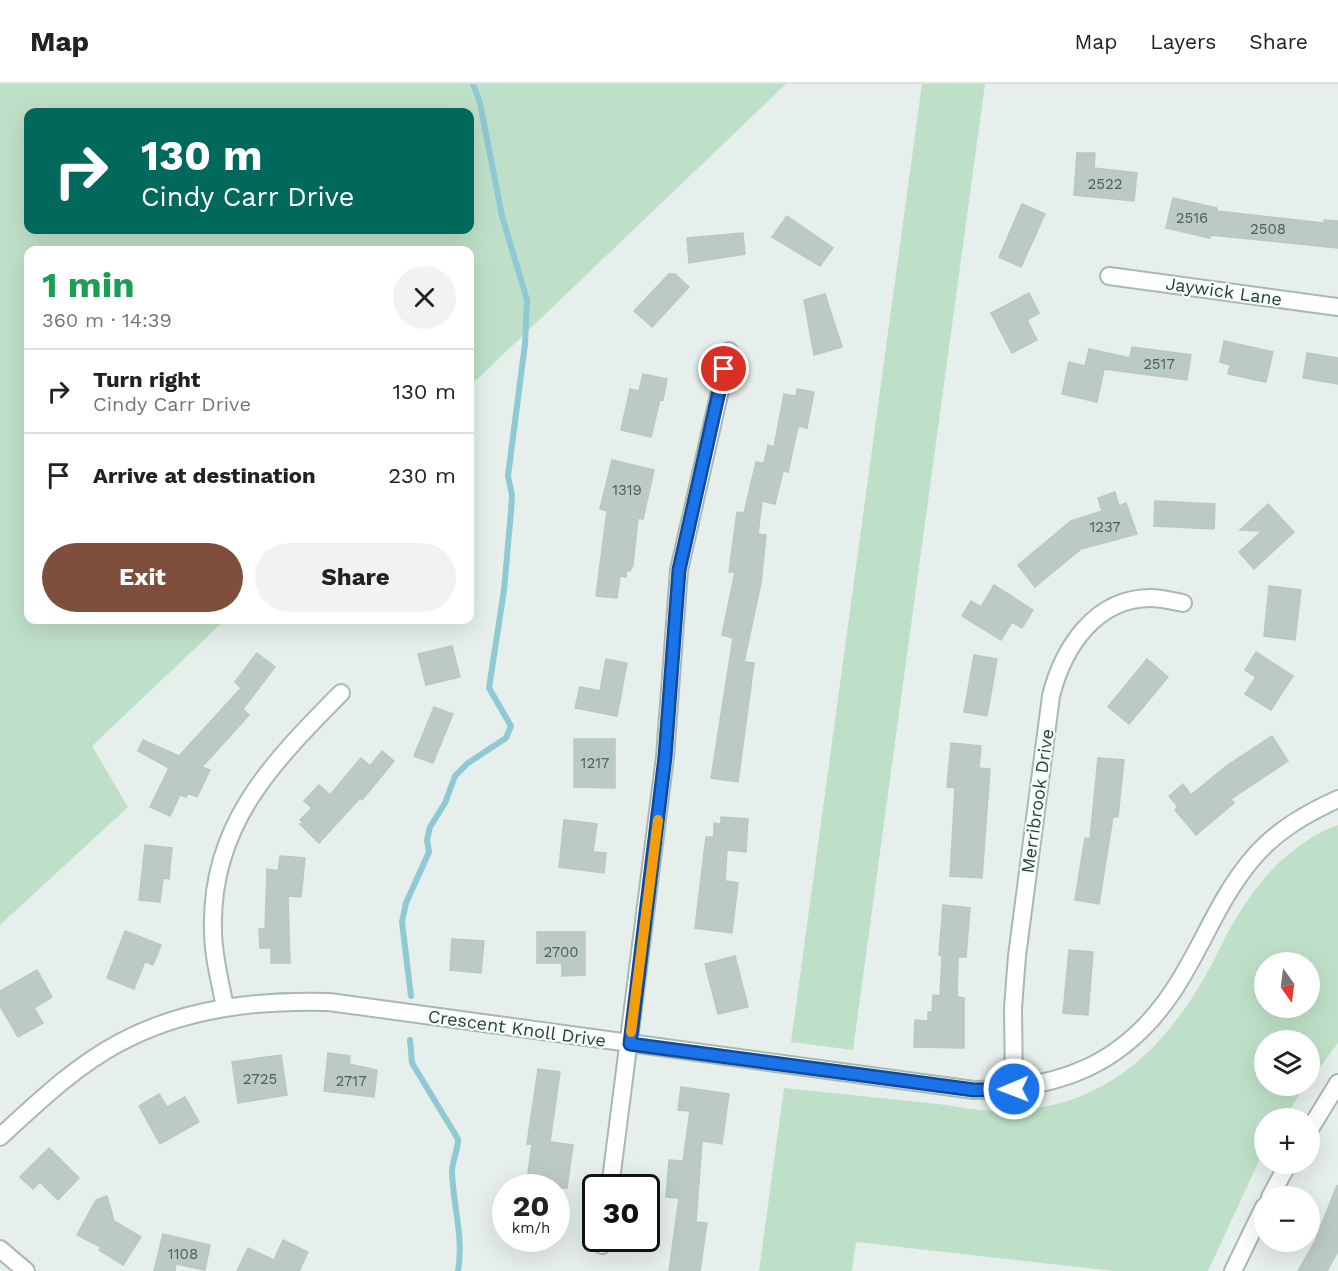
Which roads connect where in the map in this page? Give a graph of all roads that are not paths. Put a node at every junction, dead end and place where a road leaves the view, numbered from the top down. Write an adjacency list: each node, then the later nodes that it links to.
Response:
1 (1109, 276): 2 (street, Jaywick Lane)
2 (1338, 307)
3 (729, 351): 8 (street)
4 (1183, 603): 10 (street, Merribrook Drive)
5 (341, 693): 7 (street)
6 (1338, 799): 10 (street, Crescent Knoll Drive)
7 (225, 1007): 8 (street, Crescent Knoll Drive); 12 (street, Crescent Knoll Drive)
8 (630, 1044): 10 (street, Crescent Knoll Drive); 13 (street)
9 (1338, 1083): 11 (street)
10 (1014, 1089)
11 (1320, 1113)
12 (0, 1137)
13 (612, 1174)
14 (1254, 1228): 17 (street)
15 (0, 1249): 16 (street)
16 (26, 1271)
17 (1233, 1271)

